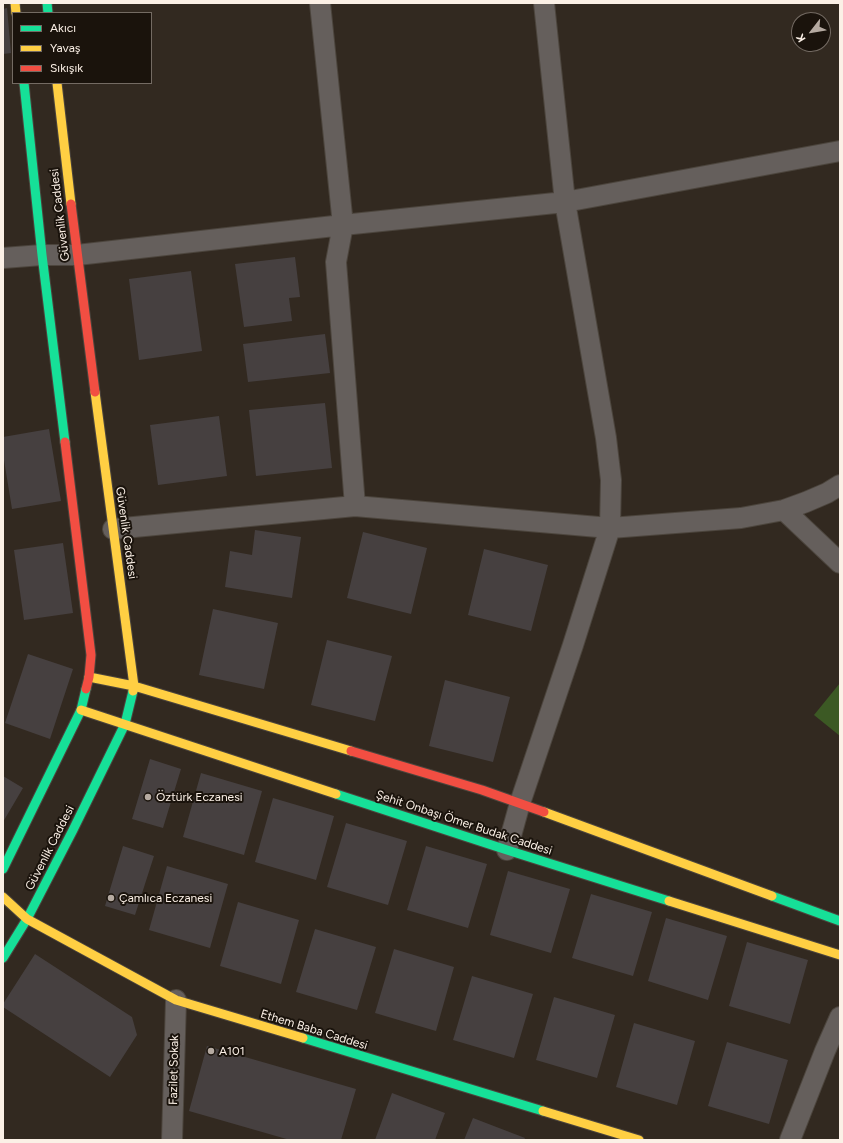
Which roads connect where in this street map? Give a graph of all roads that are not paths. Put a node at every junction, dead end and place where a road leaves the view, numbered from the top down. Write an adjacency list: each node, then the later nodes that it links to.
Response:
1 (320, 3): 7 (street)
2 (544, 3): 6 (street)
3 (24, 84): 8 (main road, Güvenlik Caddesi)
4 (57, 84): 9 (main road, Güvenlik Caddesi)
5 (840, 151): 6 (street)
6 (566, 202): 7 (street); 14 (street)
7 (343, 225): 9 (street); 12 (street)
8 (42, 255): 9 (street); 10 (street); 17 (main road, Güvenlik Caddesi)
9 (77, 256): 15 (main road, Güvenlik Caddesi)
10 (3, 258)
11 (840, 485): 13 (street)
12 (355, 506): 14 (street); 15 (street)
13 (784, 510): 14 (street); 16 (street)
14 (610, 528): 21 (street)
15 (113, 529): 18 (main road, Güvenlik Caddesi)
16 (840, 563)
17 (89, 677): 18 (main road); 19 (main road, Güvenlik Caddesi)
18 (134, 686): 20 (main road, Güvenlik Caddesi); 21 (main road)
19 (82, 710): 20 (main road, Şehit Onbaşı Ömer Budak Caddesi); 23 (main road, Güvenlik Caddesi)
20 (126, 724): 22 (main road, Şehit Onbaşı Ömer Budak Caddesi); 25 (main road, Güvenlik Caddesi)
21 (520, 802): 22 (street); 26 (main road)
22 (507, 850): 27 (main road, Şehit Onbaşı Ömer Budak Caddesi)
23 (3, 869)
24 (3, 897): 25 (main road, Ethem Baba Caddesi)
25 (27, 919): 28 (main road, Güvenlik Caddesi); 29 (main road, Ethem Baba Caddesi)
26 (840, 921)
27 (840, 955)
28 (3, 958)
29 (176, 1000): 31 (street, Fazilet Sokak); 32 (main road, Ethem Baba Caddesi)
30 (840, 1017): 33 (street)
31 (172, 1140)
32 (639, 1140)
33 (790, 1140)

